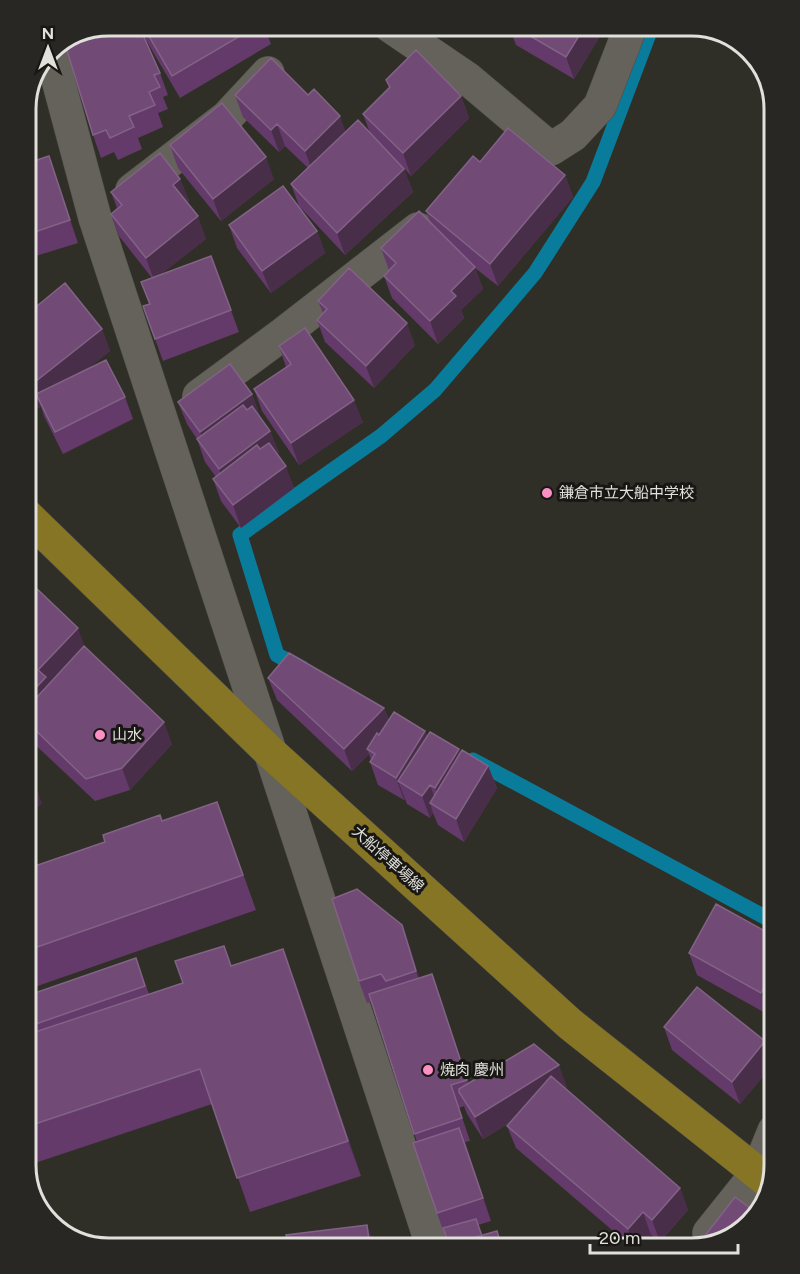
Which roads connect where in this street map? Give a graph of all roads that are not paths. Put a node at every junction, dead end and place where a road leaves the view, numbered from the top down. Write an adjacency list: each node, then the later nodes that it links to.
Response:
1 (405, 36): 2 (street)
2 (628, 36)
3 (268, 73): 5 (street)
4 (57, 78): 5 (street)
5 (94, 218): 7 (street)
6 (419, 229): 7 (street)
7 (162, 424): 9 (street)
8 (36, 525): 9 (main road, 大船停車場線)
9 (270, 753): 10 (main road, 大船停車場線); 12 (street)
10 (763, 1178): 11 (street)
11 (710, 1236)
12 (430, 1238)

